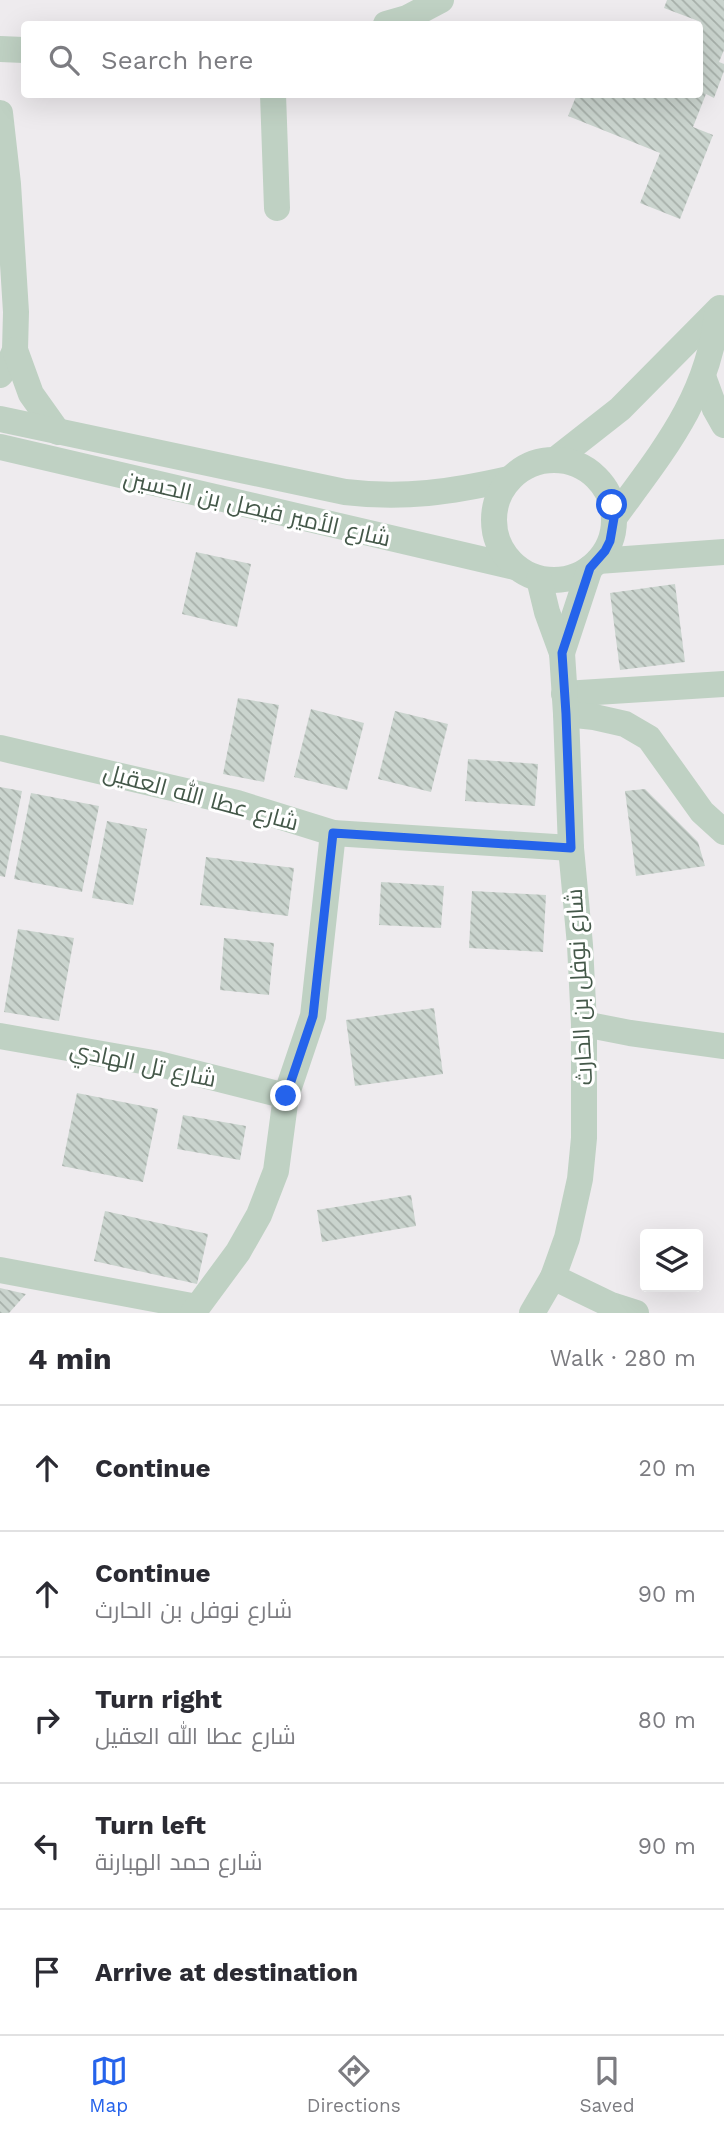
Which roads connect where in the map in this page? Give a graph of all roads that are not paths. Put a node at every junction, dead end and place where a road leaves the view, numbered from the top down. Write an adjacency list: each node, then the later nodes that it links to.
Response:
1 (441, 0): 2 (street)
2 (396, 21)
3 (0, 49): 4 (street)
4 (21, 50)
5 (273, 98): 8 (street)
6 (0, 113): 7 (street)
7 (4, 183): 10 (street)
8 (277, 208)
9 (721, 307): 12 (street); 17 (street)
10 (15, 349): 11 (street); 15 (street)
11 (0, 375)
12 (704, 379): 14 (street); 19 (street)
13 (0, 419): 15 (street, شارع الأمير فيصل بن الحسين)
14 (724, 425)
15 (58, 432): 18 (street, شارع الأمير فيصل بن الحسين)
16 (0, 447): 22 (street, شارع الأمير فيصل بن الحسين)
17 (555, 460): 18 (street); 19 (street)
18 (509, 479): 22 (street)
19 (614, 518): 21 (street)
20 (724, 552): 21 (street)
21 (594, 564): 23 (street); 24 (street, شارع نوفل بن الحارث)
22 (515, 567): 23 (street)
23 (539, 579): 24 (street, شارع نوفل بن الحارث)
24 (562, 653): 26 (street, شارع نوفل بن الحارث)
25 (724, 684): 26 (street)
26 (565, 704): 28 (street); 30 (street, شارع نوفل بن الحارث)
27 (0, 748): 29 (street, شارع عطا الله العقيل)
28 (724, 832)
29 (333, 833): 30 (street, شارع عطا الله العقيل); 34 (street)
30 (571, 848): 31 (street, شارع نوفل بن الحارث)
31 (584, 1024): 33 (street); 36 (street, شارع نوفل بن الحارث)
32 (0, 1036): 34 (street, شارع تل الهادي)
33 (724, 1046)
34 (286, 1096): 37 (street)
35 (0, 1270): 37 (street)
36 (553, 1277): 38 (street, شارع نوفل بن الحارث); 39 (street)
37 (195, 1310)
38 (532, 1313)
39 (636, 1313)

